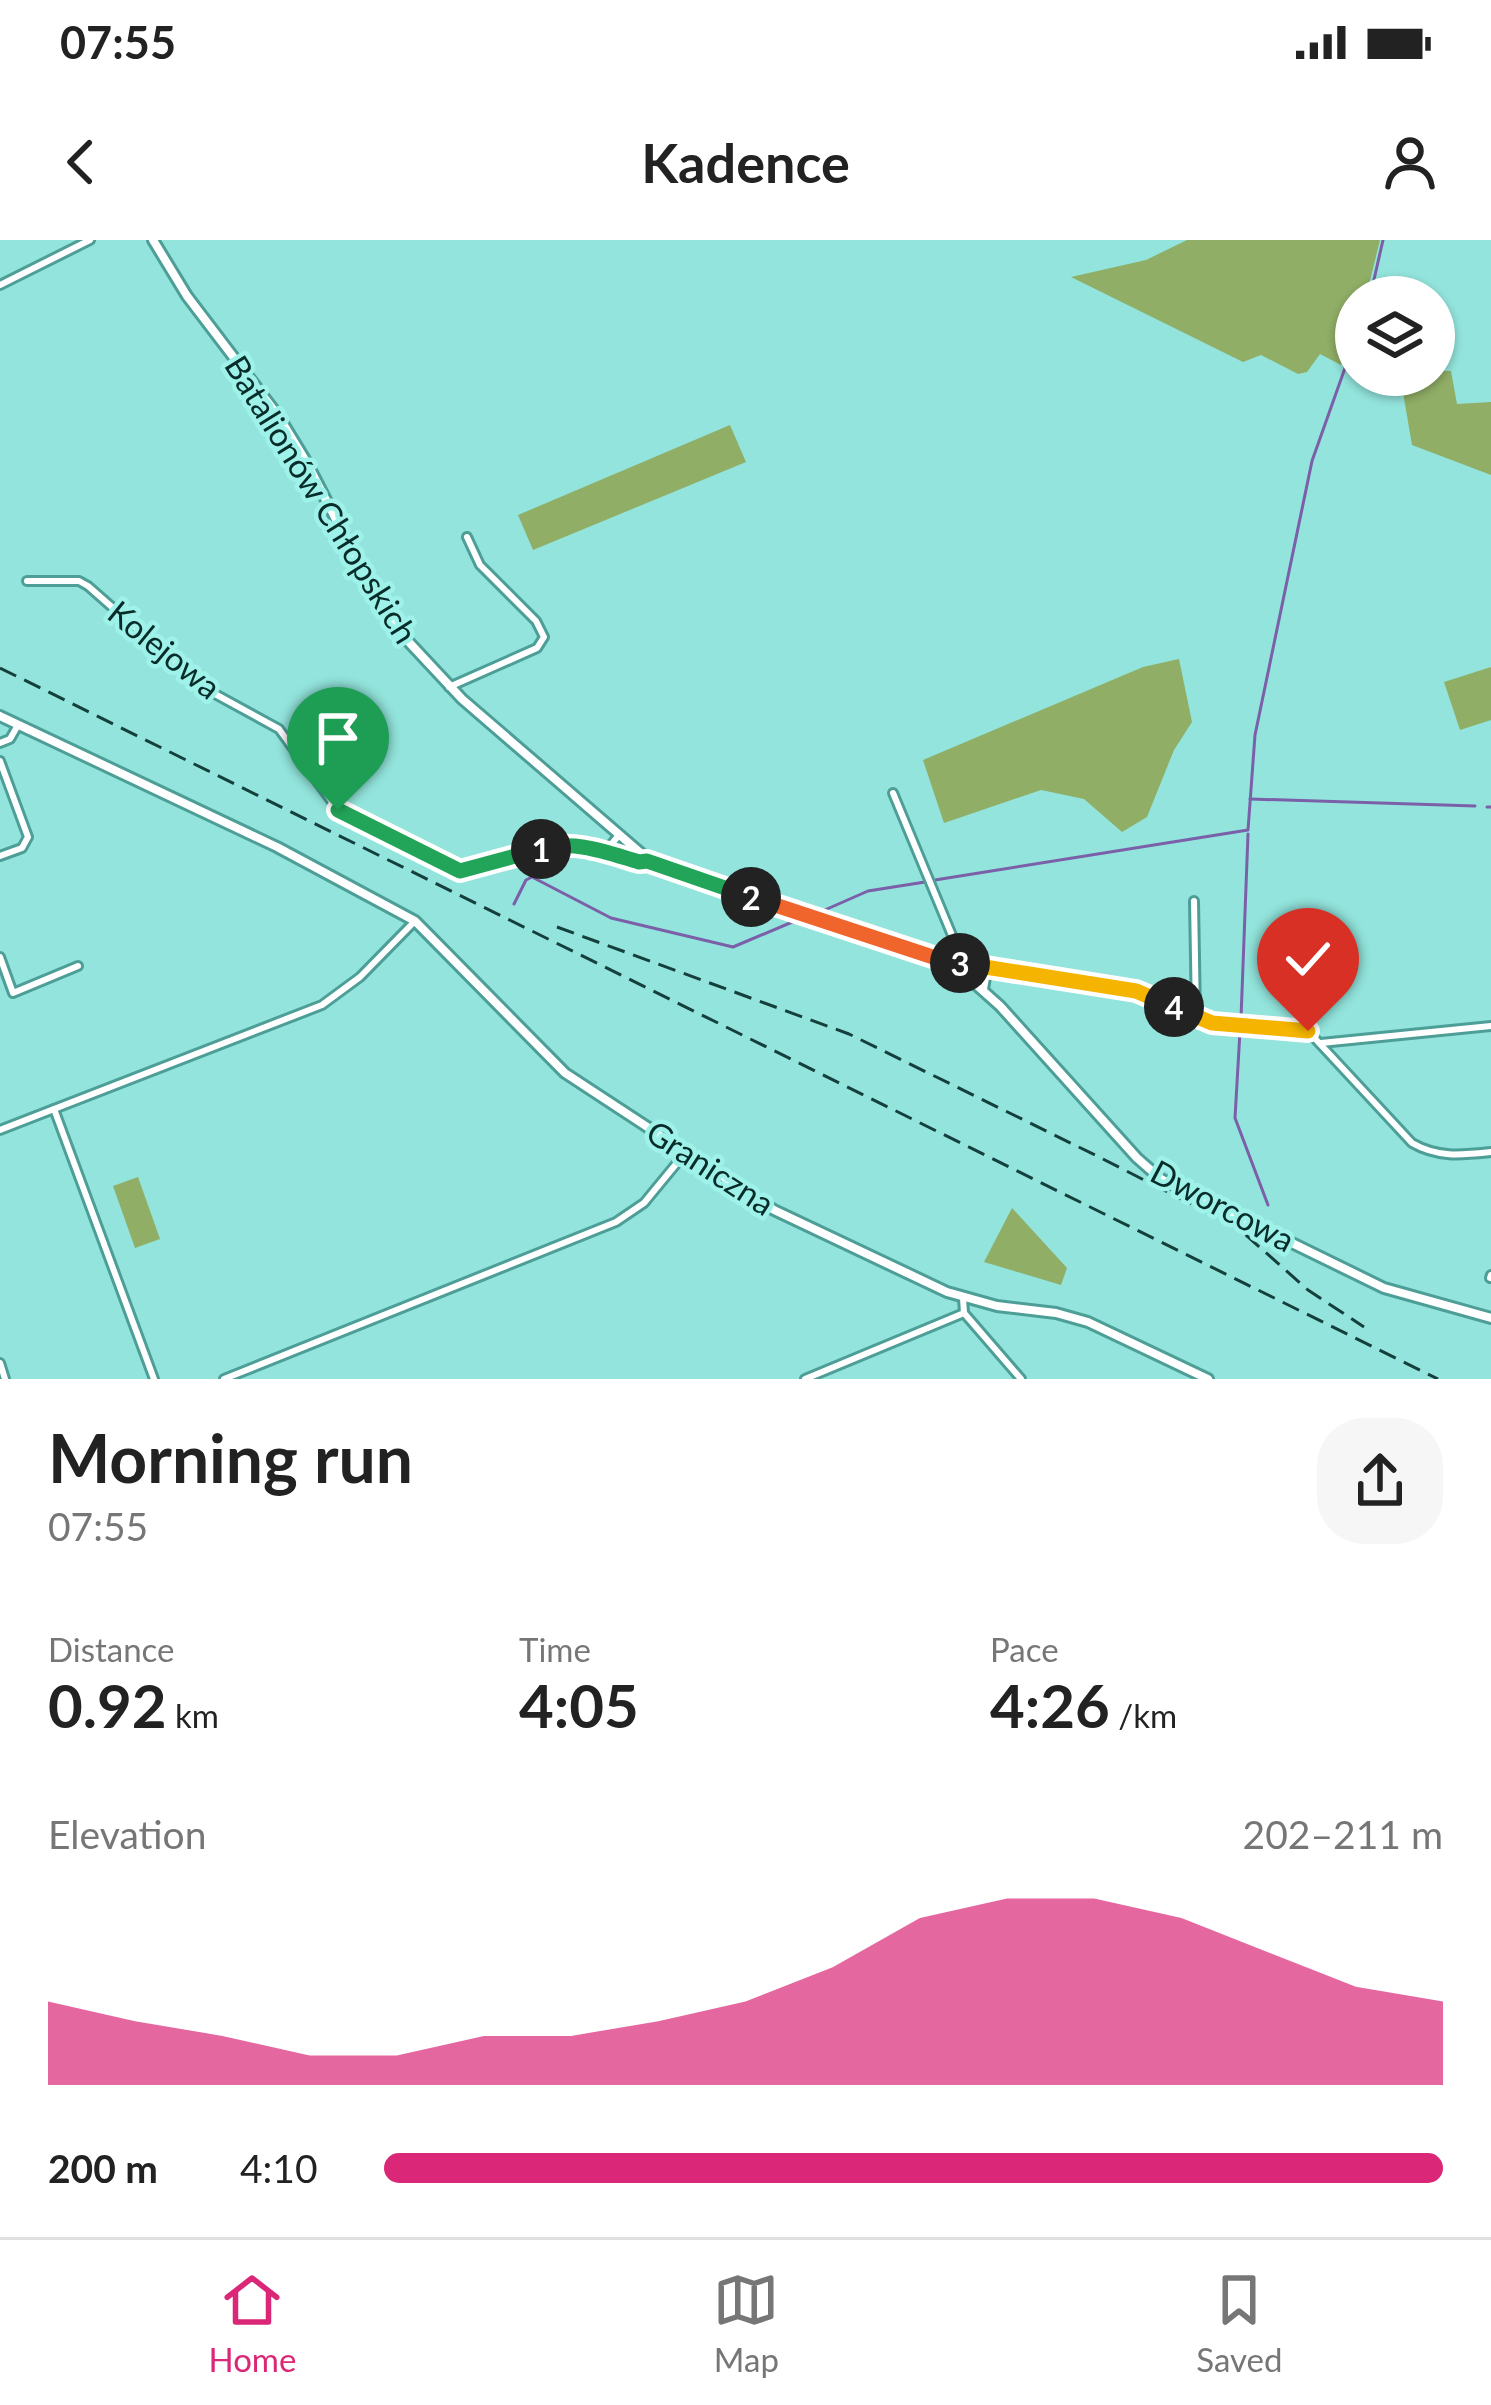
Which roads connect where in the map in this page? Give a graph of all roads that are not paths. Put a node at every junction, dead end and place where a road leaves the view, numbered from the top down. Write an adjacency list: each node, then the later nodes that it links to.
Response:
1 (90, 240): 3 (street)
2 (153, 240): 6 (street, Batalionów Chłopskich)
3 (0, 285)
4 (467, 537): 6 (street)
5 (27, 581): 13 (street, Kolejowa)
6 (449, 686): 12 (street, Batalionów Chłopskich)
7 (0, 716): 8 (street, Graniczna)
8 (18, 725): 9 (street); 17 (street, Graniczna)
9 (0, 742)
10 (0, 761): 14 (street)
11 (892, 793): 19 (street)
12 (619, 835): 13 (street); 15 (street, Batalionów Chłopskich)
13 (605, 852): 15 (street)
14 (0, 856)
15 (647, 861): 19 (street)
16 (1194, 901): 23 (street)
17 (415, 921): 26 (street); 29 (street, Graniczna)
18 (0, 957): 20 (street)
19 (957, 964): 21 (street); 22 (street, Dworcowa)
20 (77, 966)
21 (988, 966): 22 (street); 23 (street)
22 (984, 988): 32 (street, Dworcowa)
23 (1196, 1016): 25 (street)
24 (1491, 1026): 25 (street)
25 (1321, 1042): 28 (street)
26 (54, 1109): 27 (street); 35 (street)
27 (0, 1130)
28 (1491, 1152)
29 (686, 1153): 30 (street, Graniczna); 36 (street)
30 (963, 1298): 31 (street); 39 (street, Graniczna)
31 (964, 1312): 37 (street); 38 (street)
32 (1491, 1318)
33 (0, 1363): 34 (street)
34 (5, 1379)
35 (154, 1379)
36 (224, 1379)
37 (805, 1379)
38 (1022, 1379)
39 (1208, 1379)

